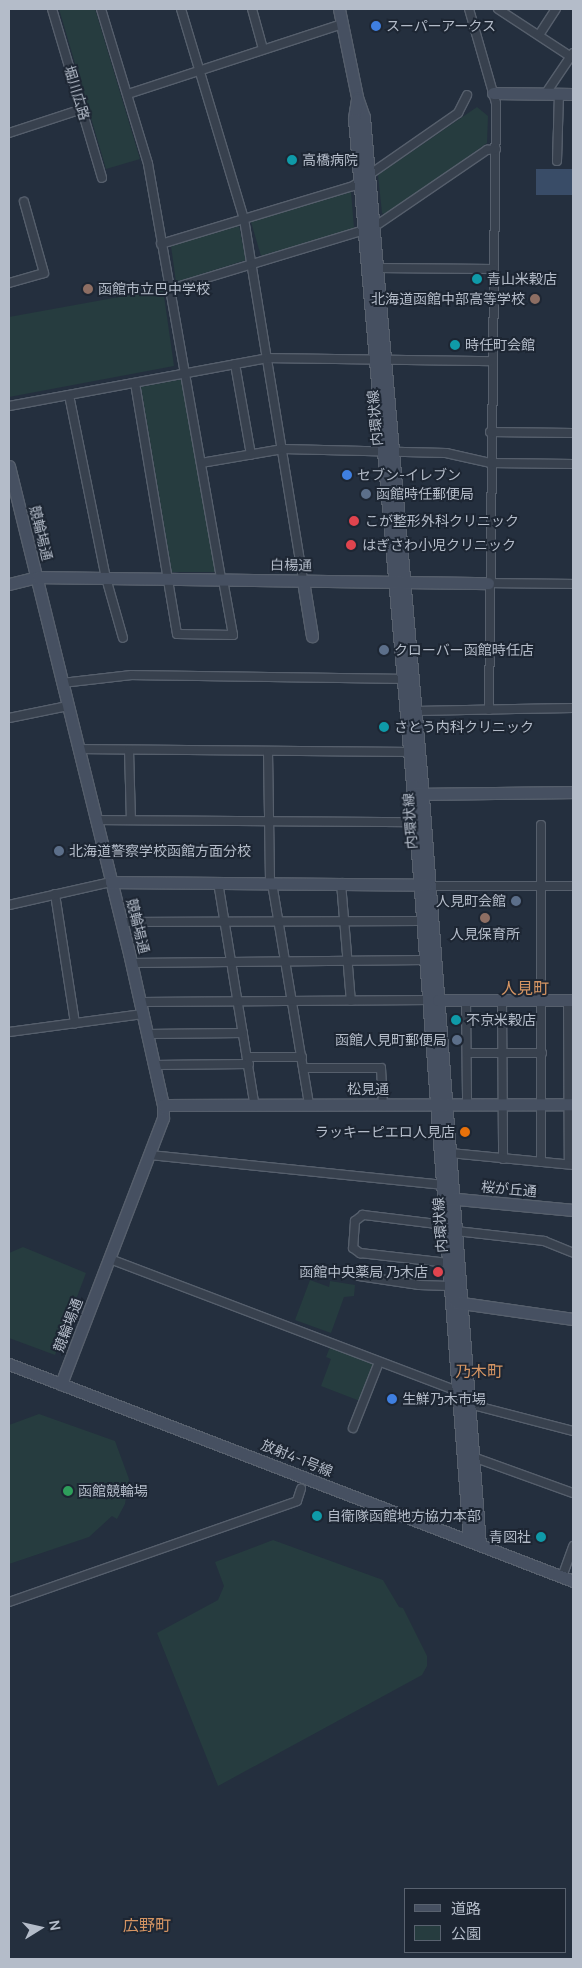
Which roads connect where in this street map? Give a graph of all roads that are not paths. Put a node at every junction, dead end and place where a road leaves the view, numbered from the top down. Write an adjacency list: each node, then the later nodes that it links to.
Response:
1 (52, 9): 22 (street, 堀川広路)
2 (102, 9): 19 (street)
3 (181, 9): 15 (street)
4 (252, 9): 13 (street)
5 (338, 9): 11 (street, 内環状線)
6 (469, 9): 16 (street)
7 (498, 9): 10 (street)
8 (516, 9): 10 (street)
9 (556, 9): 12 (street)
10 (511, 17): 12 (street)
11 (342, 24): 13 (street); 26 (street, 内環状線)
12 (539, 35): 14 (street)
13 (262, 50): 15 (street)
14 (572, 56): 17 (street)
15 (200, 70): 19 (street); 29 (street)
16 (493, 93): 17 (street); 24 (street)
17 (546, 93): 18 (street)
18 (560, 93): 20 (street); 25 (street)
19 (128, 94): 31 (street)
20 (573, 94)
21 (467, 95): 26 (street)
22 (82, 108): 23 (street); 27 (street, 堀川広路)
23 (9, 133)
24 (496, 149): 30 (street); 34 (street)
25 (558, 161)
26 (364, 177): 29 (street); 30 (street, 内環状線)
27 (102, 178)
28 (24, 202): 35 (street)
29 (244, 219): 31 (street); 32 (street)
30 (368, 228): 32 (street); 33 (street, 内環状線); 38 (street, 内環状線)
31 (161, 244): 36 (street)
32 (253, 263): 36 (street); 37 (street)
33 (377, 268): 34 (street); 38 (street, 内環状線)
34 (493, 269): 39 (street)
35 (9, 283)
36 (170, 289): 41 (street)
37 (268, 358): 38 (street); 40 (street); 47 (street)
38 (380, 360): 39 (street); 48 (street, 内環状線)
39 (492, 361): 45 (street)
40 (235, 364): 41 (street); 49 (street)
41 (186, 373): 42 (street); 50 (street)
42 (135, 383): 43 (street); 56 (street)
43 (69, 395): 44 (street); 55 (street)
44 (9, 406)
45 (490, 432): 46 (street); 51 (street)
46 (573, 433)
47 (283, 449): 48 (street); 49 (street); 58 (street)
48 (388, 452): 51 (street); 59 (street, 内環状線)
49 (251, 455): 50 (street)
50 (201, 463): 57 (street)
51 (490, 463): 52 (street); 60 (street)
52 (573, 464)
53 (9, 466): 54 (street, 競輪場通)
54 (38, 577): 55 (street, 白楊通); 61 (street, 白楊通); 66 (street, 競輪場通)
55 (106, 578): 56 (street, 白楊通); 64 (street)
56 (167, 579): 57 (street, 白楊通); 57 (street)
57 (222, 580): 58 (street, 白楊通)
58 (303, 581): 59 (street, 白楊通); 63 (street)
59 (399, 582): 60 (street, 白楊通); 65 (street, 内環状線)
60 (488, 583): 62 (street, 白楊通); 69 (street)
61 (9, 584)
62 (573, 584)
63 (312, 636)
64 (123, 638)
65 (408, 680): 66 (street); 70 (street, 内環状線); 75 (street, 内環状線)
66 (62, 683): 67 (street, 競輪場通)
67 (68, 706): 71 (street); 72 (street, 競輪場通)
68 (573, 708): 69 (street)
69 (489, 710): 70 (street)
70 (416, 711): 77 (street, 内環状線)
71 (9, 718)
72 (79, 750): 73 (street); 78 (street, 競輪場通)
73 (129, 750): 74 (street); 79 (street)
74 (268, 752): 75 (street); 80 (street)
75 (409, 752): 77 (street, 内環状線)
76 (573, 792): 77 (street)
77 (418, 794): 81 (street, 内環状線); 87 (street, 内環状線)
78 (96, 820): 79 (street); 83 (street, 競輪場通)
79 (131, 820): 80 (street)
80 (267, 820): 81 (street); 85 (street)
81 (415, 822): 87 (street, 内環状線)
82 (541, 825): 88 (street)
83 (111, 882): 84 (street); 90 (street); 93 (street, 競輪場通)
84 (218, 882): 85 (street); 92 (street)
85 (271, 883): 86 (street); 95 (street)
86 (341, 883): 87 (street); 96 (street)
87 (425, 885): 88 (street); 94 (street, 内環状線); 102 (street, 内環状線)
88 (540, 886): 89 (street); 107 (street)
89 (573, 886)
90 (55, 894): 91 (street); 112 (street)
91 (9, 905)
92 (224, 921): 93 (street); 95 (street); 97 (street)
93 (121, 922): 101 (street, 競輪場通)
94 (422, 922): 96 (street); 98 (street, 内環状線)
95 (278, 923): 96 (street); 99 (street)
96 (344, 923): 100 (street)
97 (230, 960): 99 (street); 101 (street); 109 (street)
98 (425, 960): 100 (street); 102 (street, 内環状線)
99 (285, 961): 100 (street); 104 (street)
100 (348, 961): 110 (street)
101 (132, 963): 108 (street, 競輪場通)
102 (433, 1000): 105 (street); 110 (street); 132 (street, 内環状線)
103 (571, 1000): 107 (street); 119 (street)
104 (292, 1001): 109 (street); 110 (street); 120 (street)
105 (466, 1001): 106 (street); 116 (street)
106 (502, 1001): 107 (street); 117 (street)
107 (543, 1001): 118 (street)
108 (140, 1002): 109 (street); 111 (street, 競輪場通)
109 (238, 1002): 114 (street)
110 (351, 1002)
111 (143, 1014): 112 (street); 115 (street, 競輪場通)
112 (74, 1023): 113 (street)
113 (9, 1032)
114 (243, 1033): 115 (street); 121 (street)
115 (147, 1034): 122 (street, 競輪場通)
116 (466, 1053): 117 (street); 130 (street)
117 (503, 1053): 118 (street); 131 (street)
118 (542, 1053): 127 (street)
119 (571, 1053): 128 (street)
120 (302, 1057): 121 (street); 123 (street)
121 (248, 1061): 122 (street); 124 (street)
122 (154, 1066): 129 (street, 競輪場通)
123 (304, 1068): 125 (street); 126 (street)
124 (254, 1102): 125 (street, 松見通); 129 (street, 松見通)
125 (309, 1104): 126 (street, 松見通)
126 (383, 1104): 132 (street, 松見通)
127 (542, 1104): 128 (street, 松見通); 131 (street, 松見通); 136 (street)
128 (570, 1104): 137 (street)
129 (163, 1105): 134 (street, 競輪場通)
130 (467, 1105): 131 (street, 松見通); 132 (street, 松見通)
131 (504, 1105): 135 (street)
132 (441, 1106): 133 (street, 内環状線); 138 (street, 内環状線)
133 (450, 1153): 135 (street); 139 (street, 内環状線)
134 (149, 1155): 138 (street); 144 (street, 競輪場通)
135 (503, 1158): 136 (street)
136 (541, 1162): 137 (street)
137 (571, 1165)
138 (442, 1185): 139 (street, 内環状線)
139 (448, 1198): 140 (street, 桜が丘通); 141 (street, 内環状線); 142 (street, 内環状線)
140 (573, 1210)
141 (445, 1225): 145 (street, 内環状線); 145 (street)
142 (456, 1231): 143 (street); 148 (street, 内環状線)
143 (573, 1253)
144 (110, 1258): 150 (street); 152 (street, 競輪場通)
145 (448, 1263): 147 (street, 内環状線)
146 (360, 1276): 147 (street)
147 (450, 1286): 148 (street, 内環状線)
148 (456, 1302): 149 (street); 153 (street, 内環状線)
149 (573, 1320)
150 (379, 1362): 153 (street); 154 (street)
151 (9, 1364): 152 (street, 放射4-1号線)
152 (61, 1384): 159 (street, 放射4-1号線)
153 (465, 1396): 155 (street); 156 (street, 内環状線); 159 (street, 内環状線)
154 (353, 1428)
155 (573, 1430)
156 (473, 1457): 158 (street); 160 (street, 内環状線)
157 (301, 1489): 164 (street)
158 (573, 1493)
159 (469, 1539): 160 (street, 放射4-1号線)
160 (480, 1544): 162 (street, 放射4-1号線)
161 (573, 1546): 162 (street)
162 (562, 1577): 163 (street, 放射4-1号線)
163 (573, 1581)
164 (9, 1602)

